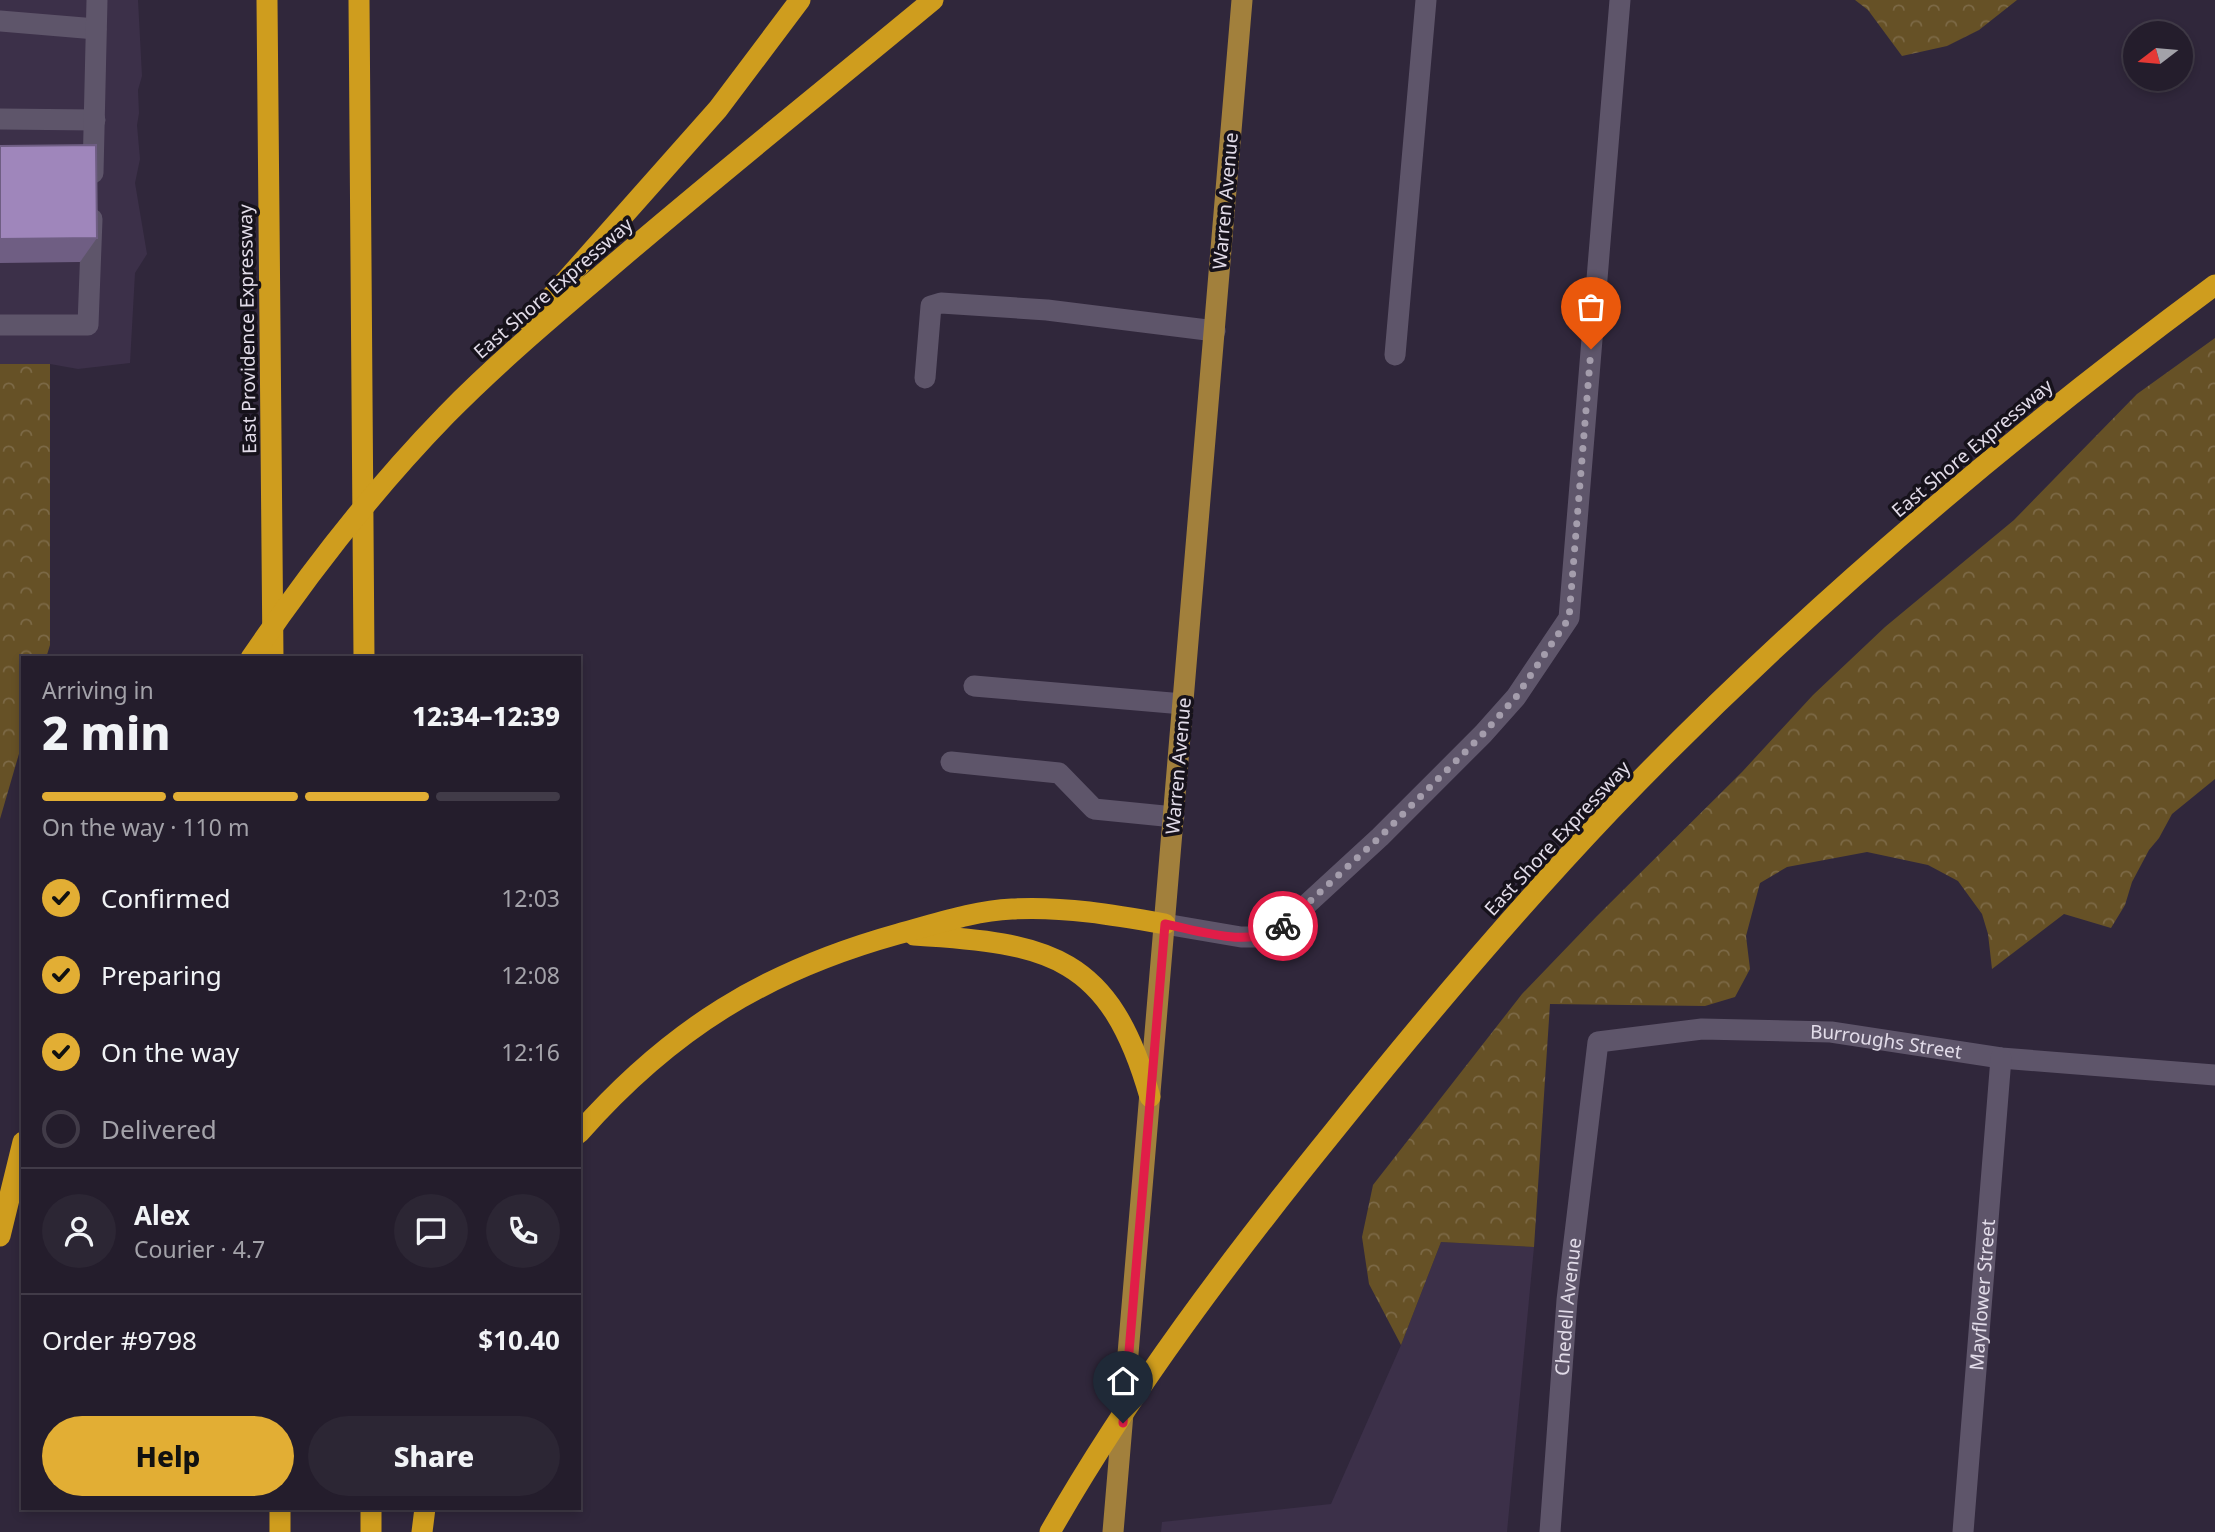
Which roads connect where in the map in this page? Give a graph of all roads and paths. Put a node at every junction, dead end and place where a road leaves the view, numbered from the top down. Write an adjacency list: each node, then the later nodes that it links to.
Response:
1 (97, 0): 10 (street)
2 (267, 0): 20 (highway, East Providence Expressway)
3 (359, 0): 21 (highway)
4 (800, 0): 18 (highway)
5 (933, 0): 18 (highway, East Shore Expressway)
6 (1242, 0): 15 (main road, Warren Avenue)
7 (1426, 0): 16 (street)
8 (1620, 0): 26 (street)
9 (0, 21): 10 (street)
10 (96, 29): 12 (street)
11 (0, 119): 12 (street)
12 (95, 120): 14 (street)
13 (2215, 285): 41 (highway, East Shore Expressway)
14 (0, 325)
15 (1214, 331): 17 (street); 23 (main road, Warren Avenue)
16 (1395, 355)
17 (925, 378)
18 (447, 413): 19 (highway, East Shore Expressway)
19 (252, 656)
20 (272, 656)
21 (364, 656)
22 (974, 686): 23 (street)
23 (1183, 704): 25 (main road, Warren Avenue)
24 (951, 762): 25 (street)
25 (1174, 817): 26 (main road, Warren Avenue)
26 (1165, 924): 27 (highway); 31 (main road, Warren Avenue)
27 (898, 934): 31 (highway); 32 (highway)
28 (2001, 1058): 29 (street, Burroughs Street); 30 (street, Burroughs Street); 44 (street, Mayflower Street)
29 (2215, 1075)
30 (1592, 1083): 43 (street, Chedell Avenue)
31 (1150, 1097): 42 (main road, Warren Avenue)
32 (581, 1131)
33 (21, 1150): 34 (highway)
34 (0, 1236)
35 (280, 1510): 38 (highway)
36 (371, 1510): 39 (highway)
37 (425, 1510): 40 (highway)
38 (280, 1532)
39 (371, 1532)
40 (422, 1532)
41 (1050, 1532)
42 (1114, 1532)
43 (1550, 1532)
44 (1964, 1532)

